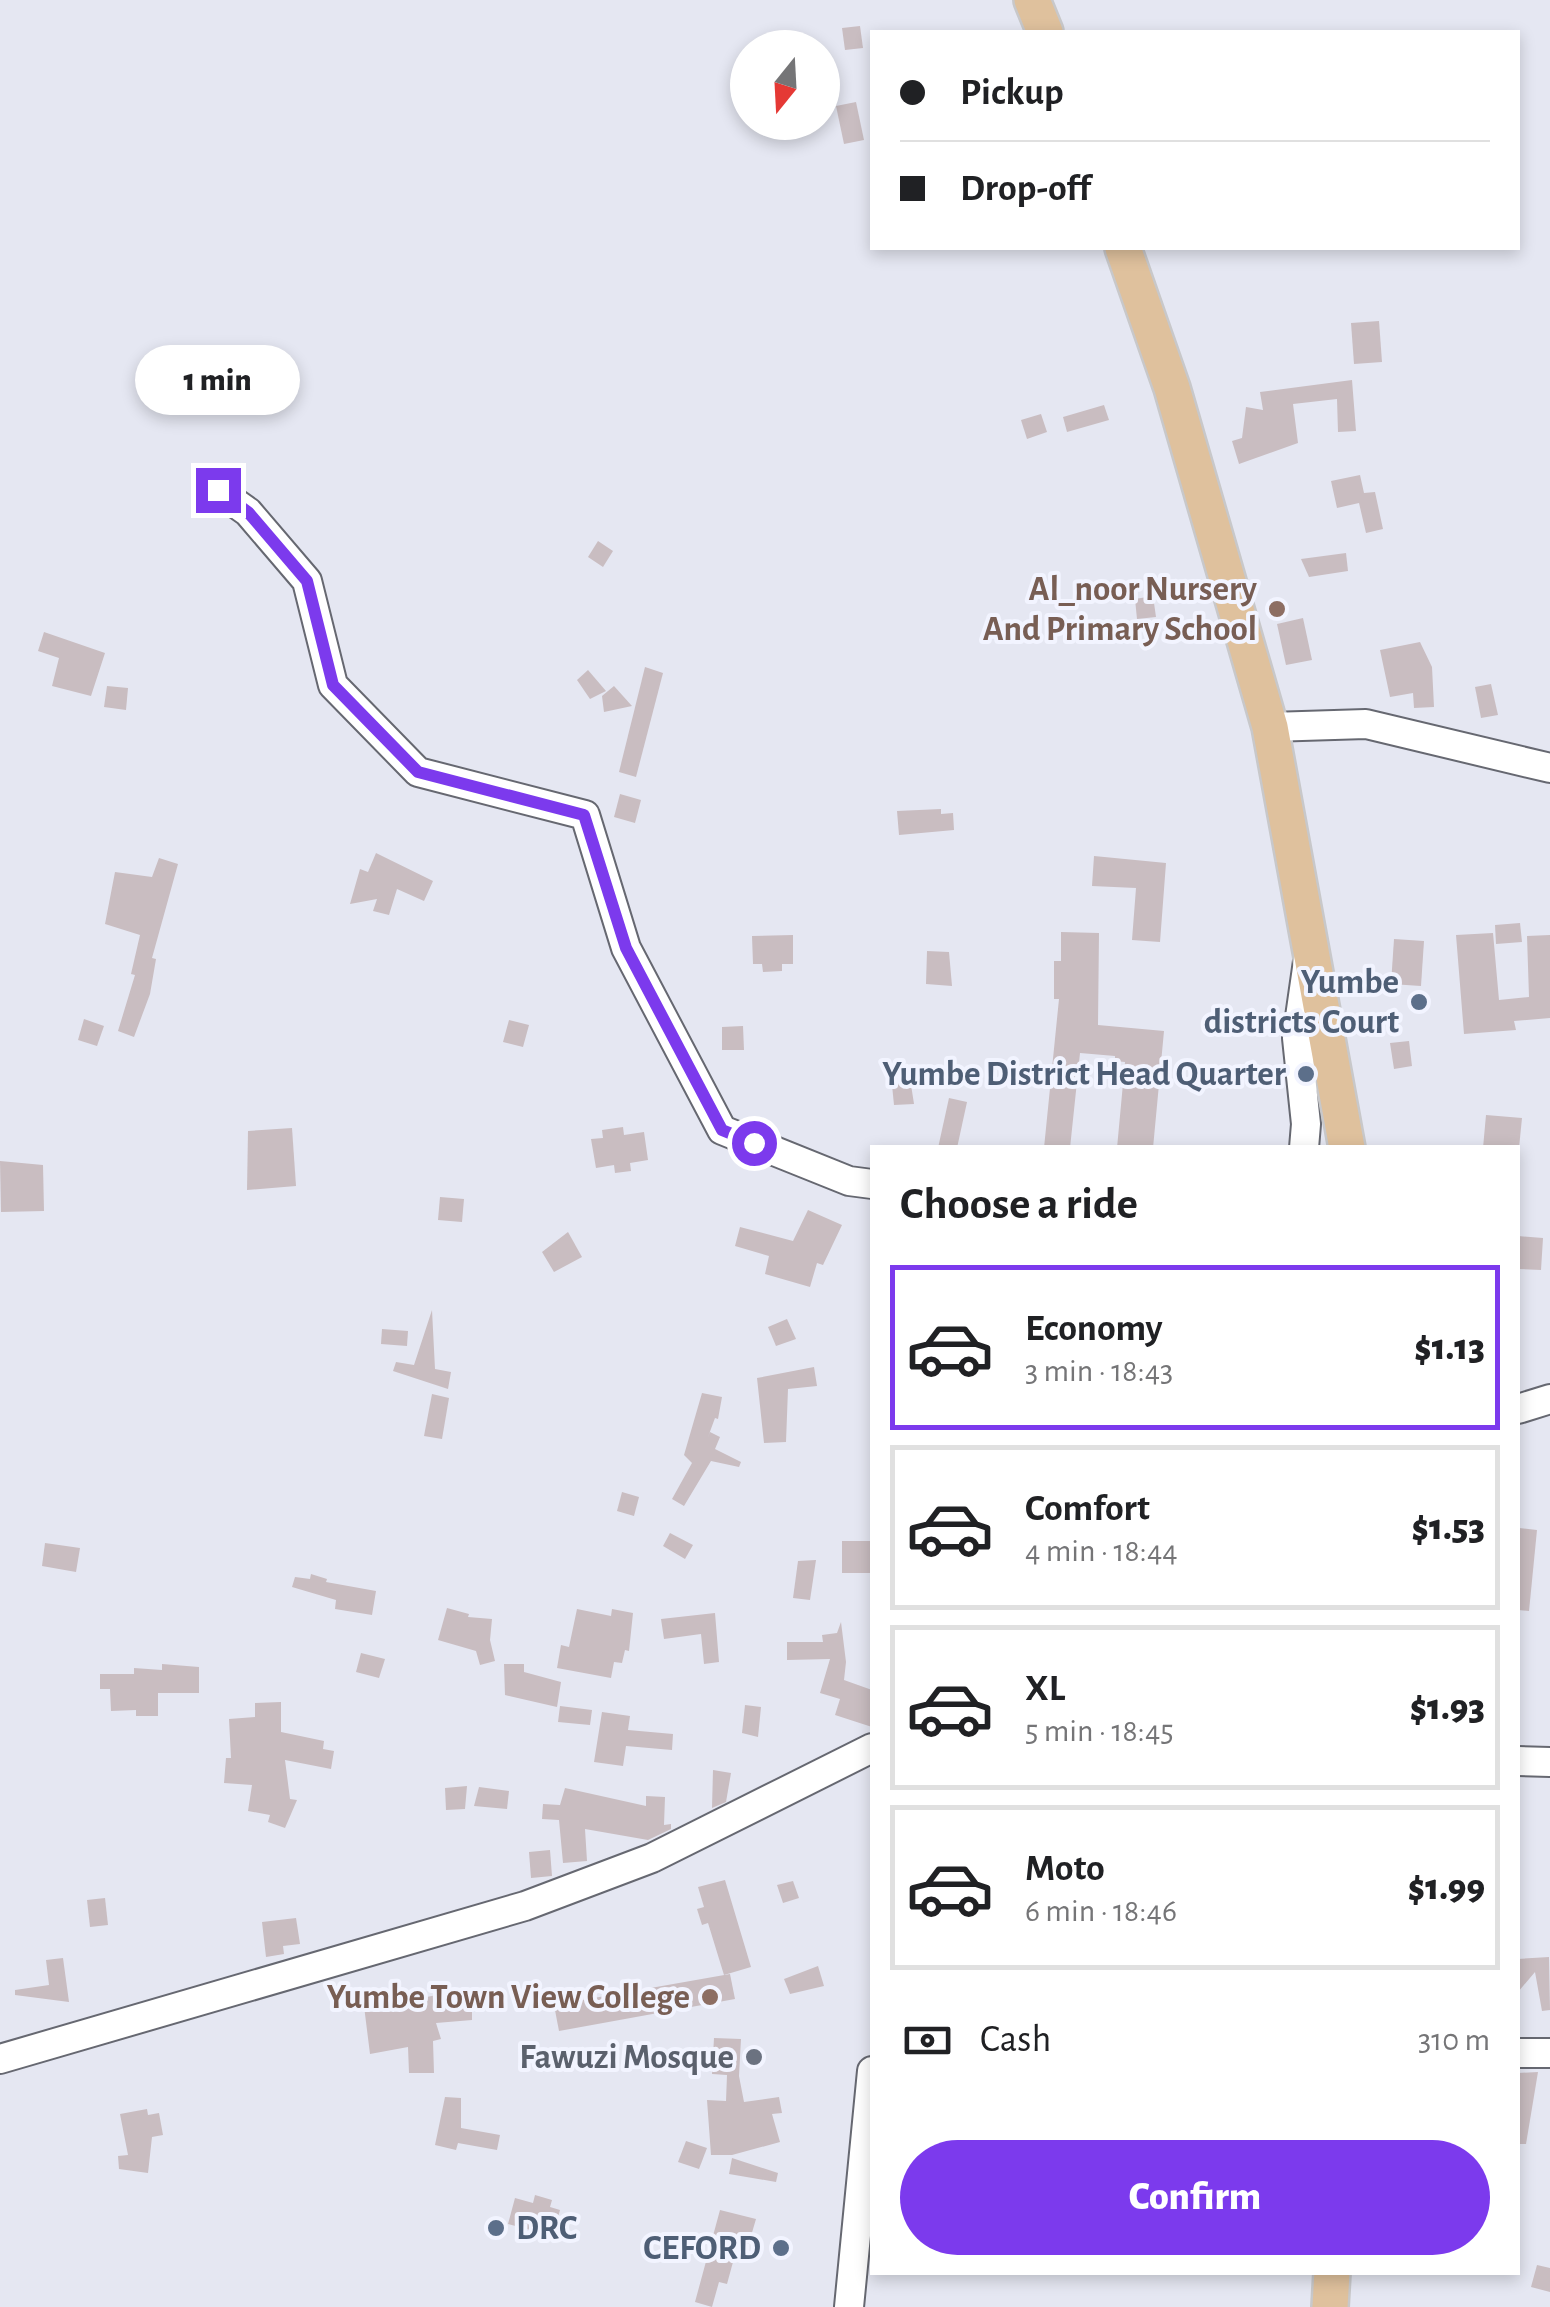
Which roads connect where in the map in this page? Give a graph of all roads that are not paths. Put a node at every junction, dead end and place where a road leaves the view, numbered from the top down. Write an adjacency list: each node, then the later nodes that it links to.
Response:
1 (1032, 0): 2 (main road)
2 (1043, 30)
3 (1123, 250): 5 (main road)
4 (218, 490): 10 (street)
5 (1270, 727): 6 (street); 7 (main road)
6 (1550, 768)
7 (1311, 948): 8 (street); 9 (main road)
8 (1304, 1145)
9 (1346, 1145)
10 (870, 1184)
11 (1550, 1399): 12 (street)
12 (1520, 1408)
13 (870, 1749): 18 (street)
14 (1520, 1761): 15 (street)
15 (1550, 1762)
16 (1520, 2052): 17 (street)
17 (1550, 2052)
18 (0, 2059)
19 (870, 2092): 21 (street)
20 (1332, 2275): 22 (main road)
21 (849, 2307)
22 (1330, 2307)

